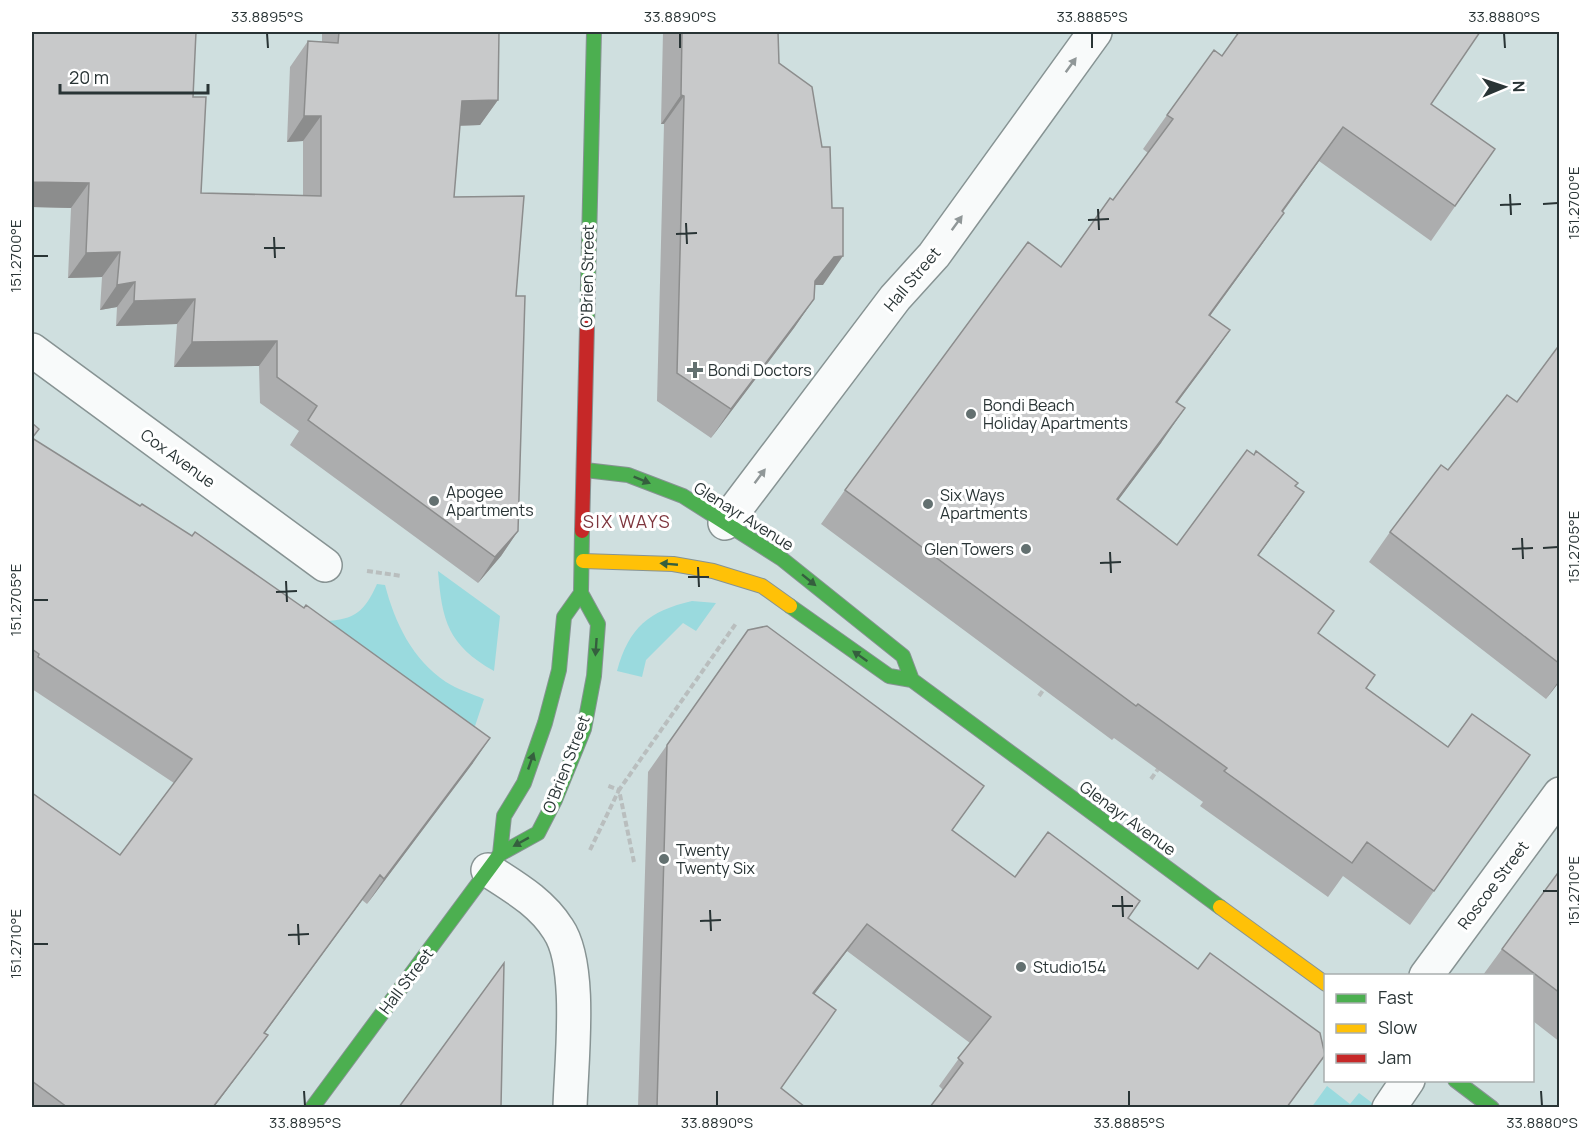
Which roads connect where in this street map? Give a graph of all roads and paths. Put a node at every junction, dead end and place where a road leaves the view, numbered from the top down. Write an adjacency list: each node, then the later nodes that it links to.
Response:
1 (594, 32): 4 (street, O'Brien Street)
2 (1095, 32): 5 (street, Hall Street, one-way to 2)
3 (32, 351): 7 (street, Cox Avenue)
4 (585, 470): 5 (street, Glenayr Avenue, one-way to 5); 6 (street, O'Brien Street)
5 (725, 523): 10 (street, Glenayr Avenue, one-way to 10)
6 (583, 561): 8 (street, O'Brien Street); 10 (street, Glenayr Avenue, one-way to 6)
7 (325, 565)
8 (581, 593): 19 (street, O'Brien Street, one-way to 8); 19 (street, O'Brien Street, one-way to 19)
9 (743, 614): 16 (path)
10 (912, 680): 22 (street, Glenayr Avenue)
11 (1044, 689): 12 (path)
12 (1039, 696)
13 (1165, 760): 14 (path)
14 (1151, 779)
15 (600, 783): 16 (path)
16 (619, 790): 18 (path); 20 (path)
17 (1560, 794): 21 (street, Roscoe Street)
18 (590, 850)
19 (494, 862): 25 (street, Hall Street); 26 (street)
20 (633, 862)
21 (1427, 974)
22 (1324, 983)
23 (1407, 1082): 27 (street)
24 (1458, 1082): 28 (street)
25 (312, 1107)
26 (570, 1107)
27 (1389, 1107)
28 (1492, 1107)

